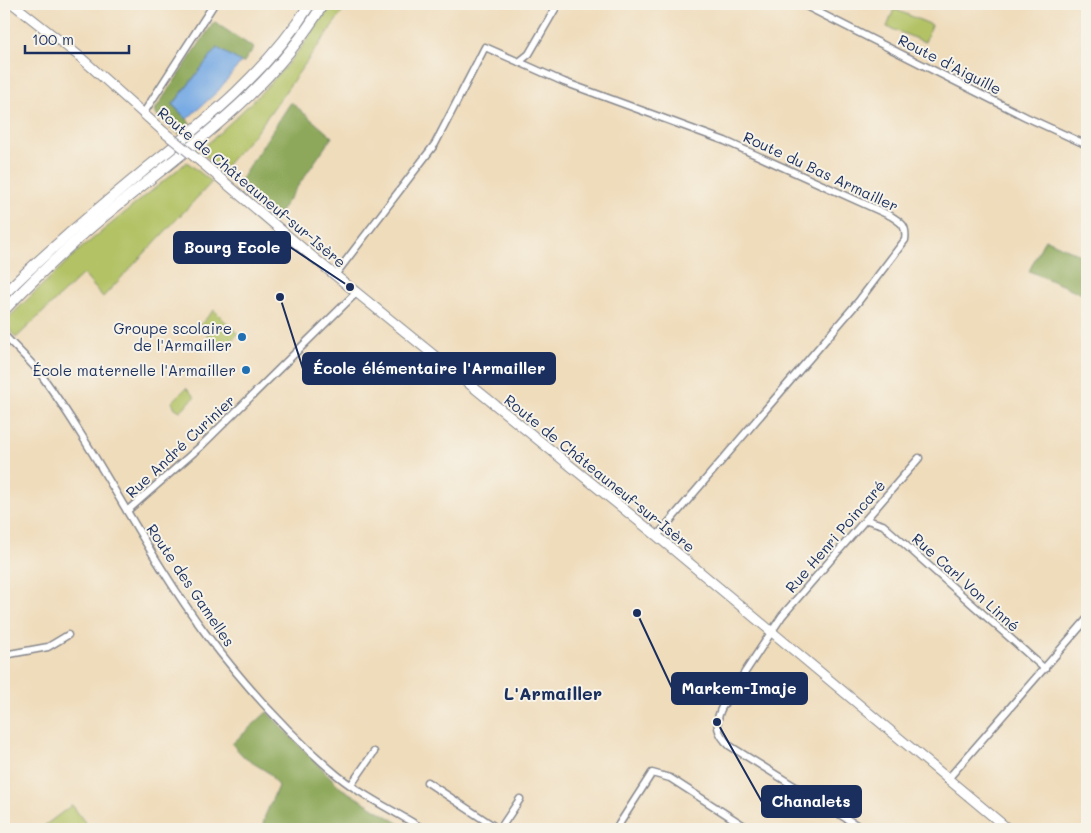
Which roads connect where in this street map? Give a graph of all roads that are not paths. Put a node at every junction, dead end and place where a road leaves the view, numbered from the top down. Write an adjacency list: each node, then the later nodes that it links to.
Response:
1 (13, 4): 8 (main road, Route de Châteauneuf-sur-Isère)
2 (214, 4): 8 (street)
3 (310, 4): 12 (highway)
4 (323, 4): 13 (highway)
5 (558, 4): 7 (street)
6 (802, 4): 9 (street, Route d'Aiguille)
7 (519, 62): 10 (street); 18 (street, Route du Bas Armailler)
8 (143, 114): 10 (main road, Route de Châteauneuf-sur-Isère, bridge)
9 (1087, 145)
10 (335, 275): 11 (main road, Route de Châteauneuf-sur-Isère)
11 (356, 293): 16 (street, Rue André Curinier); 18 (main road, Route de Châteauneuf-sur-Isère)
12 (4, 294)
13 (4, 310)
14 (4, 335): 16 (street, Route des Gamelles)
15 (919, 458): 17 (street, Rue Henri Poincaré)
16 (127, 511): 27 (street, Route des Gamelles)
17 (867, 520): 20 (street, Rue Henri Poincaré); 23 (street, Rue Carl Von Linné)
18 (657, 536): 20 (main road, Route de Châteauneuf-sur-Isère)
19 (1087, 619): 23 (street)
20 (771, 632): 25 (main road, Route de Châteauneuf-sur-Isère); 34 (street, Rue Henri Poincaré)
21 (68, 635): 22 (street)
22 (4, 655)
23 (1045, 669): 25 (street)
24 (374, 752): 27 (street)
25 (947, 780): 29 (main road, Route de Châteauneuf-sur-Isère)
26 (427, 782): 31 (street)
27 (351, 785): 30 (street, Route des Gamelles)
28 (520, 799): 31 (street)
29 (997, 826): 35 (main road, Route de Châteauneuf-sur-Isère)
30 (423, 829)
31 (499, 829)
32 (616, 829): 33 (street)
33 (749, 829)
34 (863, 829)
35 (1008, 829)

